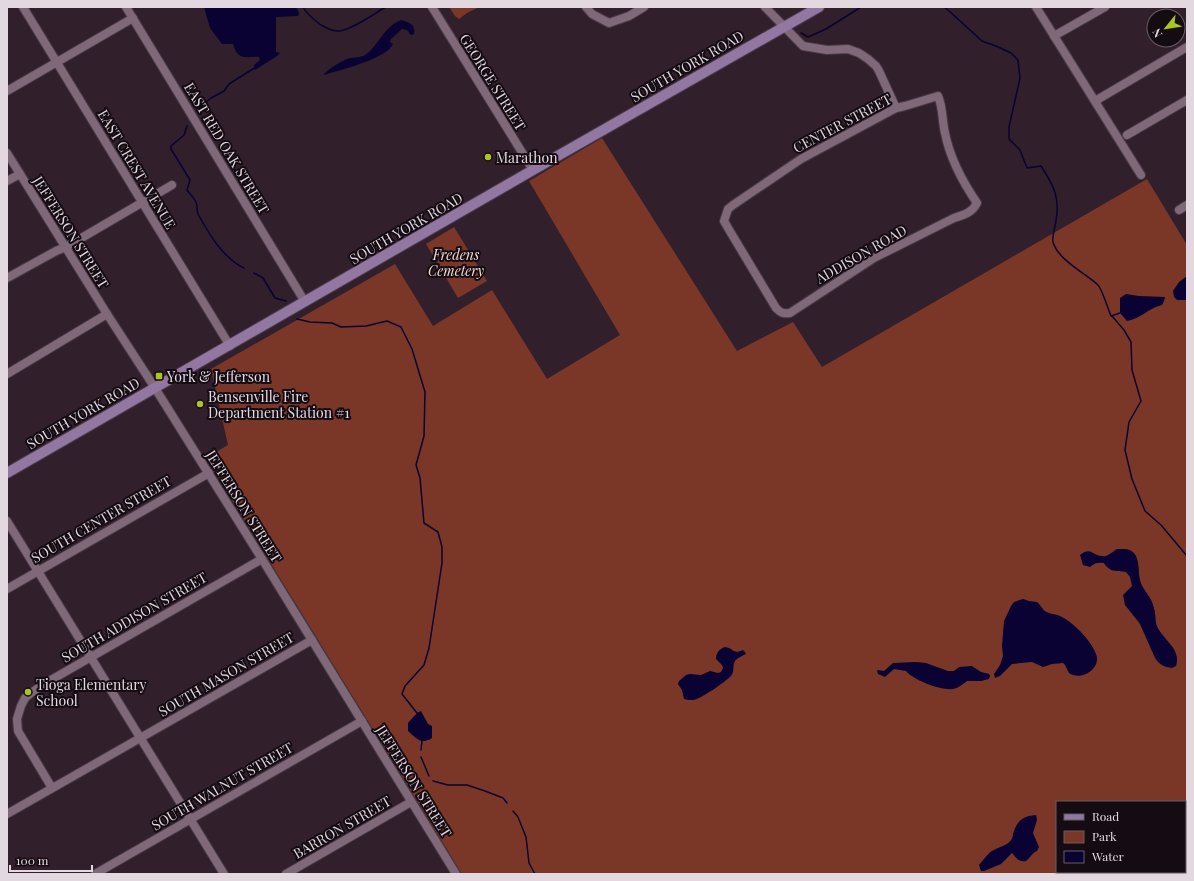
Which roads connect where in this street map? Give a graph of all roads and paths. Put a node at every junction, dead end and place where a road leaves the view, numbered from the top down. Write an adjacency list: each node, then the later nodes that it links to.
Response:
1 (23, 7): 14 (street, EAST CREST AVENUE)
2 (126, 7): 10 (street, EAST RED OAK STREET)
3 (432, 7): 22 (street, GEORGE STREET)
4 (586, 7): 5 (street)
5 (644, 7)
6 (765, 7): 11 (street)
7 (819, 7): 11 (main road, SOUTH YORK ROAD)
8 (1036, 7): 12 (street)
9 (1105, 7): 12 (street)
10 (133, 18): 14 (street); 32 (street, EAST RED OAK STREET)
11 (784, 27): 18 (street); 22 (main road, SOUTH YORK ROAD)
12 (1054, 36): 16 (street)
13 (1187, 48): 16 (street)
14 (57, 63): 15 (street); 27 (street, EAST CREST AVENUE)
15 (7, 91)
16 (1095, 101): 24 (street)
17 (1186, 102): 20 (street)
18 (896, 108): 19 (street, CENTER STREET); 34 (street, CENTER STREET)
19 (945, 132): 34 (street, ADDISON ROAD)
20 (1127, 135)
21 (7, 153): 23 (street, JEFFERSON STREET)
22 (533, 170): 32 (main road, SOUTH YORK ROAD)
23 (20, 174): 25 (street); 30 (street, JEFFERSON STREET)
24 (1141, 175)
25 (7, 181)
26 (172, 185): 27 (street)
27 (142, 203): 30 (street); 35 (street, EAST CREST AVENUE)
28 (1187, 206): 29 (street)
29 (1179, 210)
30 (66, 247): 31 (street); 33 (street, JEFFERSON STREET)
31 (7, 278)
32 (305, 302): 35 (main road, SOUTH YORK ROAD)
33 (107, 314): 36 (street); 37 (street, JEFFERSON STREET)
34 (783, 314)
35 (230, 346): 37 (main road, SOUTH YORK ROAD)
36 (7, 374)
37 (155, 388): 38 (main road, SOUTH YORK ROAD); 39 (street, JEFFERSON STREET)
38 (7, 473)
39 (208, 473): 41 (street, JEFFERSON STREET); 42 (street, SOUTH CENTER STREET)
40 (7, 521): 42 (street)
41 (262, 559): 44 (street, JEFFERSON STREET); 45 (street, SOUTH ADDISON STREET)
42 (38, 571): 43 (street, SOUTH CENTER STREET); 45 (street)
43 (7, 589)
44 (312, 640): 46 (street, JEFFERSON STREET); 47 (street, SOUTH MASON STREET)
45 (91, 657): 47 (street); 48 (street, SOUTH ADDISON STREET)
46 (362, 721): 49 (street, JEFFERSON STREET); 51 (street, SOUTH WALNUT STREET)
47 (140, 738): 48 (street, SOUTH MASON STREET); 51 (street)
48 (52, 788): 50 (street, SOUTH MASON STREET)
49 (411, 802): 54 (street, BARRON STREET); 55 (street, JEFFERSON STREET)
50 (7, 814)
51 (190, 819): 52 (street, SOUTH WALNUT STREET); 53 (street)
52 (95, 874)
53 (224, 874)
54 (286, 874)
55 (456, 874)

